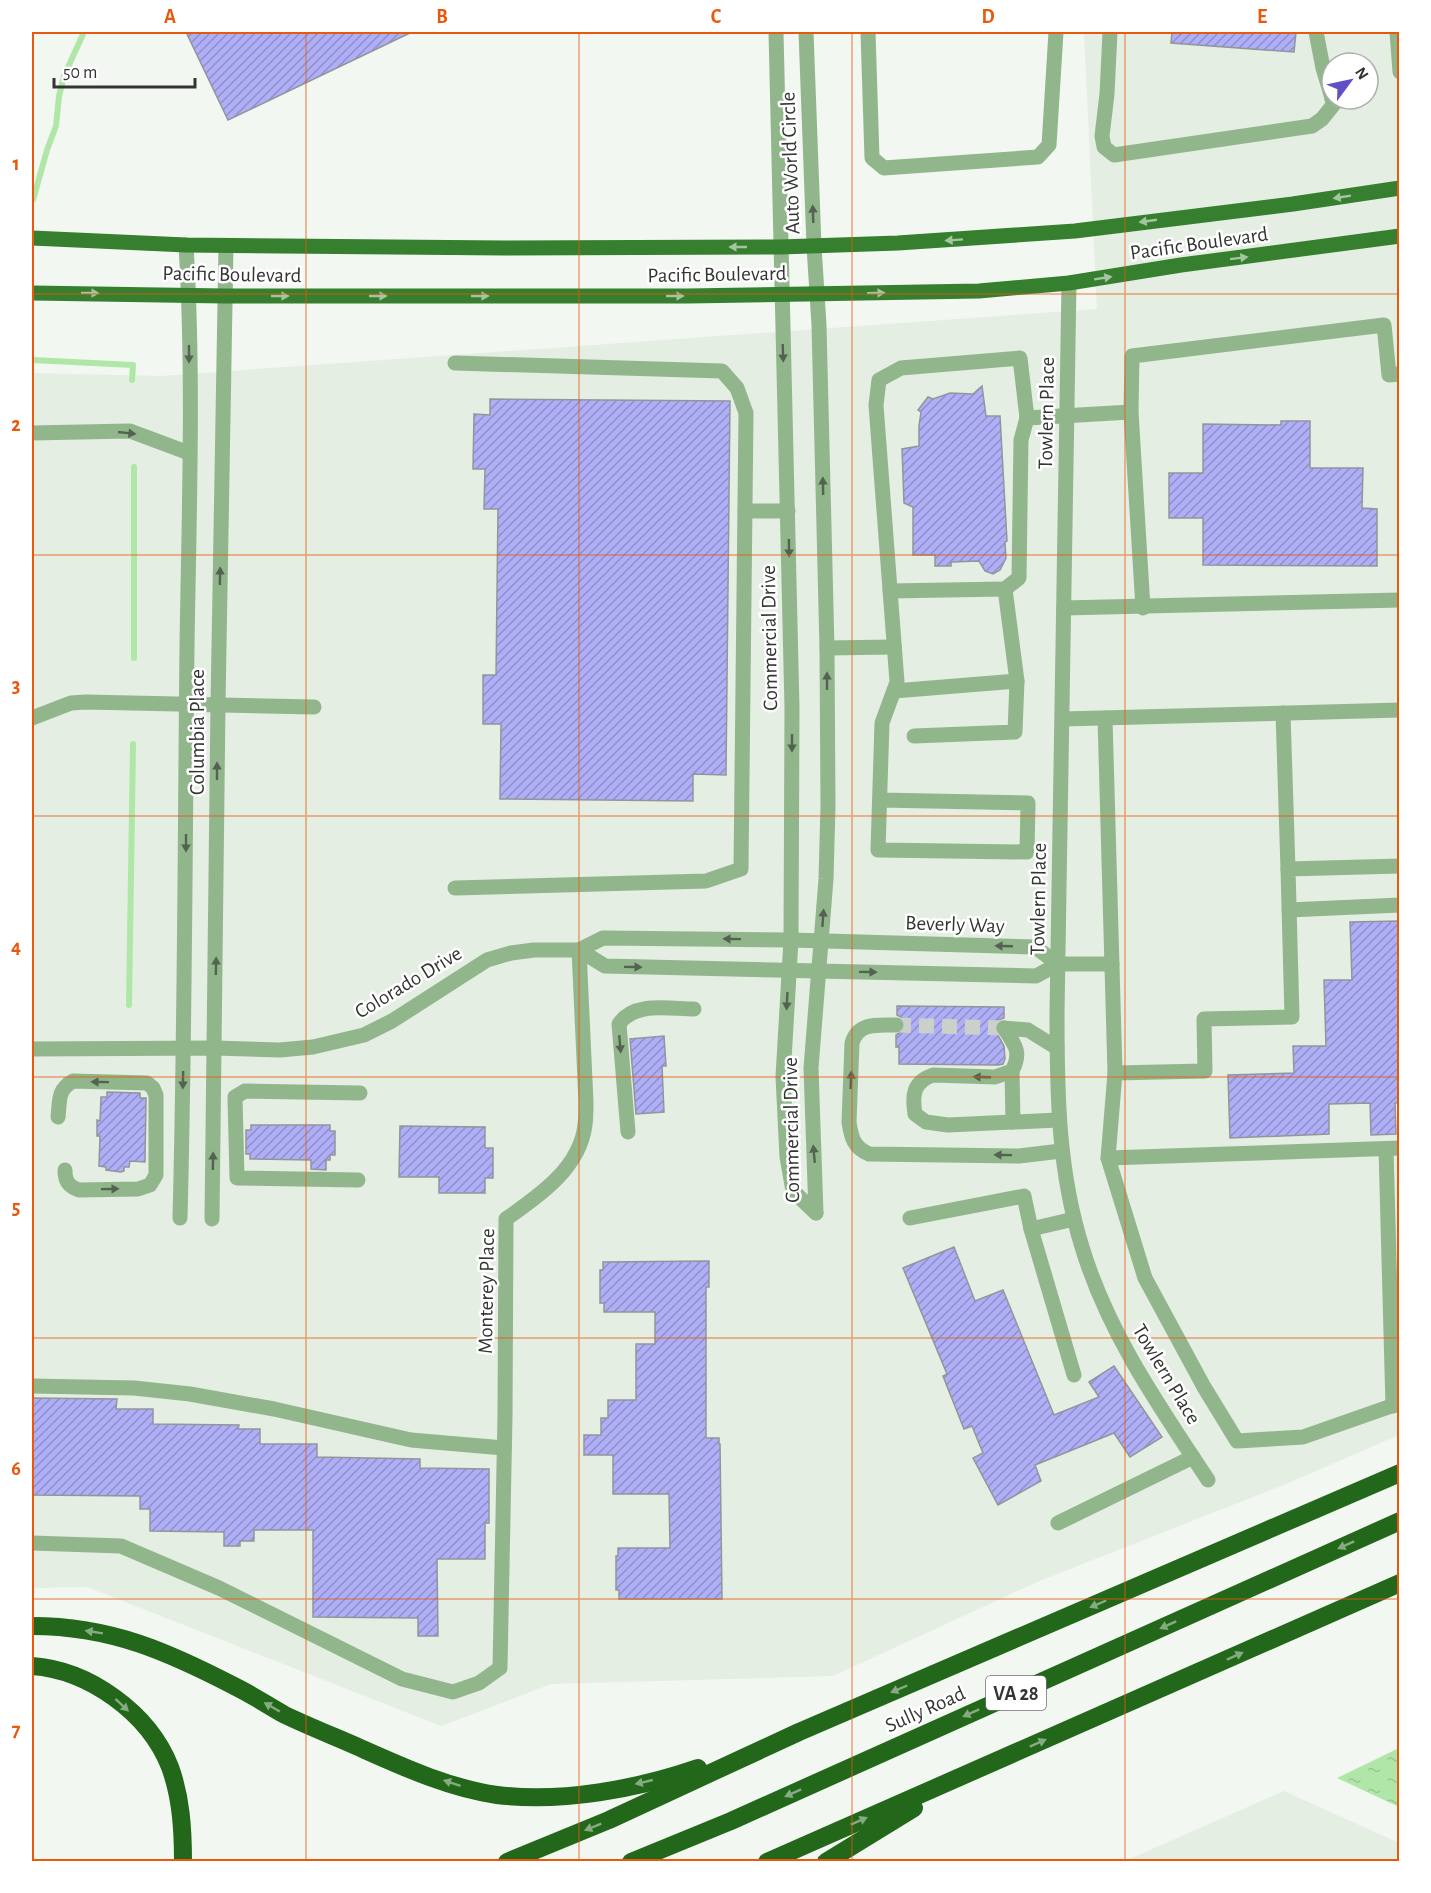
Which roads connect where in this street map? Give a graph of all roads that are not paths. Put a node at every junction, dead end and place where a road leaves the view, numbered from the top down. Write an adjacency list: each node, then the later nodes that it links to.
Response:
1 (776, 32): 17 (street, Auto World Circle)
2 (806, 32): 16 (street, Auto World Circle, one-way to 2)
3 (868, 32): 4 (street)
4 (1056, 32)
5 (1110, 32): 10 (street)
6 (1316, 32): 8 (street)
7 (1397, 32): 9 (street)
8 (1320, 53)
9 (1400, 72)
10 (1328, 111)
11 (1400, 188): 16 (main road, Pacific Boulevard, one-way to 16)
12 (1400, 236): 18 (main road, Pacific Boulevard, one-way to 12)
13 (32, 238): 14 (main road, Pacific Boulevard)
14 (186, 245): 15 (main road, Pacific Boulevard); 21 (street, Columbia Place)
15 (226, 246): 17 (main road, Pacific Boulevard, one-way to 15); 23 (street, Columbia Place)
16 (814, 246): 17 (main road, Pacific Boulevard); 20 (street, Auto World Circle)
17 (780, 247): 22 (street, Commercial Drive)
18 (1069, 283): 20 (main road, Pacific Boulevard, one-way to 18); 27 (street, Towlern Place)
19 (32, 293): 21 (main road, Pacific Boulevard, one-way to 21)
20 (817, 293): 22 (main road, Pacific Boulevard); 39 (street, Commercial Drive, one-way to 20)
21 (189, 295): 23 (main road, Pacific Boulevard); 30 (street, Columbia Place, one-way to 30)
22 (781, 295): 23 (main road, Pacific Boulevard, one-way to 22); 32 (street, Commercial Drive, one-way to 32)
23 (225, 296): 43 (street, Columbia Place, one-way to 23)
24 (455, 363): 31 (street)
25 (1400, 374): 26 (street)
26 (1131, 412): 27 (street); 37 (street)
27 (1067, 416): 28 (street); 36 (street, Towlern Place)
28 (1027, 418): 33 (street); 34 (street)
29 (32, 433): 30 (street, one-way to 30)
30 (189, 453): 42 (street, Columbia Place)
31 (745, 511): 32 (street); 54 (street)
32 (788, 511): 57 (street, Commercial Drive, one-way to 57)
33 (1005, 589): 34 (street); 40 (street)
34 (890, 591): 38 (street)
35 (1400, 600): 37 (street)
36 (1064, 608): 37 (street); 48 (street, Towlern Place)
37 (1143, 608)
38 (894, 647): 39 (street); 41 (street)
39 (827, 648): 58 (street, Commercial Drive, one-way to 39)
40 (1017, 681): 41 (street); 50 (street)
41 (894, 691): 51 (street)
42 (187, 703): 43 (street); 47 (street); 69 (street, Columbia Place, one-way to 69)
43 (218, 704): 44 (street); 66 (street, Columbia Place, one-way to 43)
44 (314, 707)
45 (1400, 710): 46 (street)
46 (1283, 713): 49 (street); 53 (street)
47 (32, 718)
48 (1063, 718): 49 (street); 60 (street, Towlern Place)
49 (1105, 718): 61 (street)
50 (914, 736)
51 (880, 800): 51 (street)
52 (1400, 866): 53 (street)
53 (1288, 869): 56 (street)
54 (456, 888)
55 (1400, 905): 56 (street)
56 (1289, 910): 71 (street)
57 (791, 940): 58 (street, Beverly Way); 59 (street, Colorado Drive, one-way to 59); 62 (street, Commercial Drive)
58 (822, 941): 60 (street, Beverly Way, one-way to 58); 63 (street, Commercial Drive)
59 (579, 950): 62 (street, one-way to 62); 66 (street, Colorado Drive); 90 (street, Monterey Place)
60 (1058, 964): 61 (street); 63 (street, one-way to 60); 67 (street, Towlern Place)
61 (1112, 964): 71 (street)
62 (789, 971): 63 (street); 63 (street, Commercial Drive, one-way to 63)
63 (818, 971)
64 (694, 1009): 76 (street, one-way to 76)
65 (896, 1024): 78 (street, one-way to 65)
66 (215, 1048): 69 (street, Colorado Drive); 85 (street, Columbia Place, one-way to 66)
67 (1057, 1048): 70 (street); 74 (street, Towlern Place)
68 (32, 1049): 69 (street, Colorado Drive)
69 (184, 1050): 82 (street, Columbia Place, one-way to 82)
70 (1012, 1071): 75 (street); 75 (street, one-way to 75)
71 (1115, 1073): 79 (street)
72 (360, 1093): 81 (street)
73 (58, 1117): 80 (street, one-way to 73)
74 (1058, 1120): 75 (street); 78 (street, Towlern Place)
75 (1013, 1122)
76 (628, 1132)
77 (1393, 1149): 79 (street); 89 (street)
78 (1061, 1151): 84 (street, Towlern Place)
79 (1108, 1158): 89 (street)
80 (65, 1170)
81 (358, 1180)
82 (180, 1218)
83 (910, 1218): 86 (street)
84 (1074, 1219): 86 (street); 91 (street, Towlern Place)
85 (212, 1220)
86 (1031, 1229): 87 (street)
87 (1074, 1375)
88 (32, 1386): 90 (street)
89 (1396, 1405)
90 (504, 1448): 96 (street, Monterey Place)
91 (1193, 1457): 93 (street, Towlern Place); 95 (street)
92 (1400, 1473): 100 (highway, one-way to 100)
93 (1208, 1480)
94 (1400, 1521): 104 (highway, Sully Road / VA 28, one-way to 104)
95 (1058, 1523)
96 (32, 1543)
97 (1400, 1583): 101 (highway, VA 28, one-way to 97)
98 (32, 1626): 100 (highway, one-way to 98)
99 (32, 1666): 102 (highway, one-way to 102)
100 (799, 1732): 103 (highway, one-way to 103)
101 (984, 1766): 105 (highway, VA 28, one-way to 101); 106 (highway)
102 (183, 1862)
103 (507, 1862)
104 (631, 1862)
105 (767, 1862)
106 (826, 1862)

